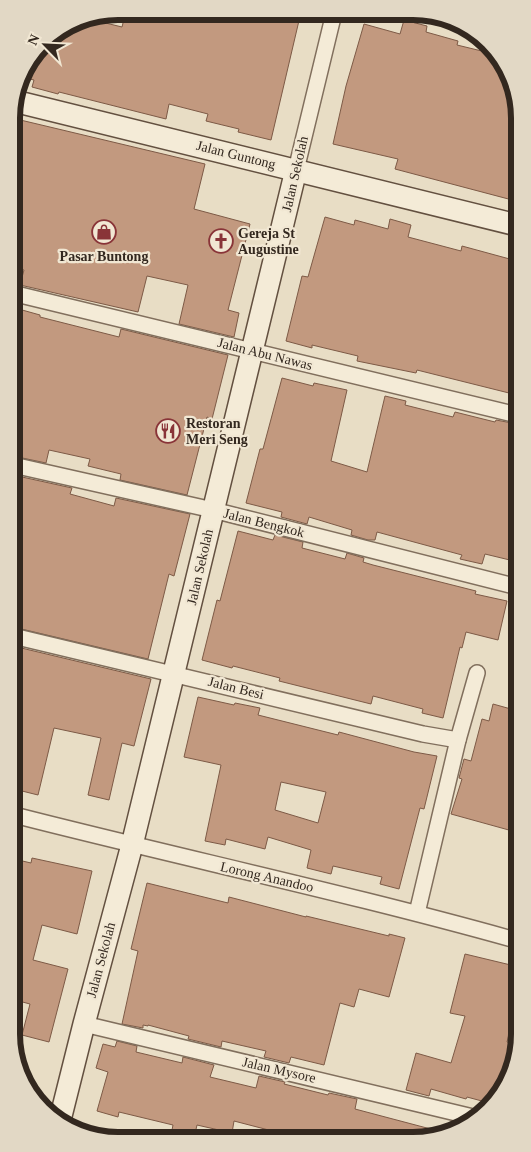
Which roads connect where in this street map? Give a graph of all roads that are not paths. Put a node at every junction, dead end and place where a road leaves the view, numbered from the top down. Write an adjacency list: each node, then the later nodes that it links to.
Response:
1 (332, 20): 3 (street, Jalan Sekolah)
2 (21, 103): 3 (street, Jalan Guntong)
3 (296, 170): 4 (street, Jalan Guntong); 6 (street, Jalan Sekolah)
4 (511, 224)
5 (20, 295): 6 (street, Jalan Abu Nawas)
6 (253, 351): 7 (street, Jalan Abu Nawas); 9 (street, Jalan Sekolah)
7 (511, 414)
8 (20, 467): 9 (street, Jalan Bengkok)
9 (213, 510): 10 (street, Jalan Bengkok); 12 (street, Jalan Sekolah)
10 (511, 585)
11 (20, 638): 12 (street, Jalan Besi)
12 (174, 673): 14 (street, Jalan Besi); 16 (street, Jalan Sekolah)
13 (477, 673): 14 (street)
14 (458, 740): 17 (street)
15 (20, 817): 16 (street, Lorong Anandoo)
16 (132, 845): 17 (street, Lorong Anandoo); 19 (street, Jalan Sekolah)
17 (417, 912): 18 (street, Lorong Anandoo)
18 (511, 939)
19 (84, 1024): 20 (street, Jalan Sekolah); 21 (street, Jalan Mysore)
20 (61, 1114)
21 (467, 1116)

